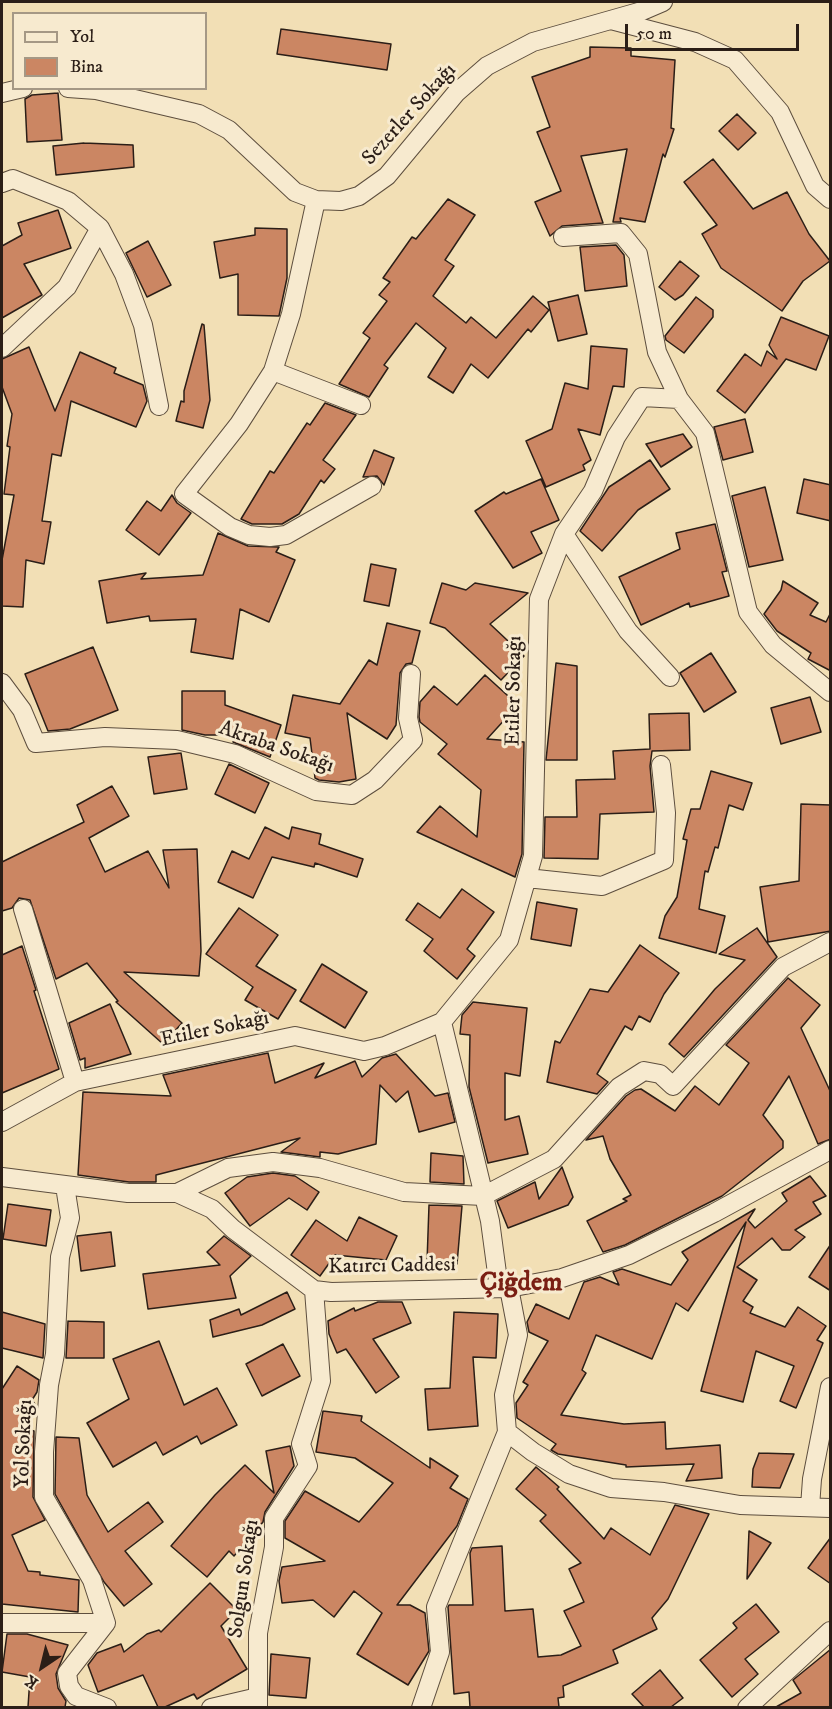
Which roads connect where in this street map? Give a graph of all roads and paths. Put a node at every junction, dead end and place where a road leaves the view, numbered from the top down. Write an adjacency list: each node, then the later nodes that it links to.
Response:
1 (663, 2): 2 (street, Sezerler Sokağı)
2 (609, 20): 5 (street); 6 (street, Sezerler Sokağı)
3 (88, 90): 6 (street, Sezerler Sokağı)
4 (2, 183): 7 (street)
5 (831, 199)
6 (316, 200): 10 (street)
7 (100, 228): 9 (street); 13 (street)
8 (563, 237): 11 (street)
9 (2, 348)
10 (273, 371): 12 (street); 14 (street)
11 (679, 399): 15 (street, Etiler Sokağı); 19 (street)
12 (361, 405)
13 (159, 406)
14 (372, 486)
15 (564, 534): 17 (street); 21 (street, Etiler Sokağı)
16 (411, 674): 18 (street, Akraba Sokağı)
17 (670, 677)
18 (2, 683)
19 (831, 692)
20 (661, 765): 21 (street)
21 (527, 878): 24 (street, Etiler Sokağı)
22 (23, 909): 25 (street)
23 (831, 942): 31 (street)
24 (442, 1022): 25 (street, Etiler Sokağı); 31 (street)
25 (75, 1082): 26 (street, Etiler Sokağı)
26 (2, 1122)
27 (831, 1150): 32 (street, Katırcı Caddesi)
28 (2, 1177): 29 (street, Katırcı Caddesi)
29 (64, 1186): 30 (street, Katırcı Caddesi); 39 (street, Yol Sokağı)
30 (177, 1193): 31 (street); 33 (street, Katırcı Caddesi)
31 (483, 1196): 32 (street)
32 (504, 1288): 33 (street, Katırcı Caddesi); 35 (street)
33 (314, 1290): 41 (street, Solgun Sokağı)
34 (831, 1387): 36 (street)
35 (507, 1432): 36 (street); 44 (street)
36 (810, 1507): 37 (street)
37 (831, 1508)
38 (2, 1623): 39 (street)
39 (106, 1623): 42 (street)
40 (831, 1631): 45 (street)
41 (258, 1702): 43 (street)
42 (107, 1707)
43 (211, 1707)
44 (421, 1707)
45 (747, 1707)

